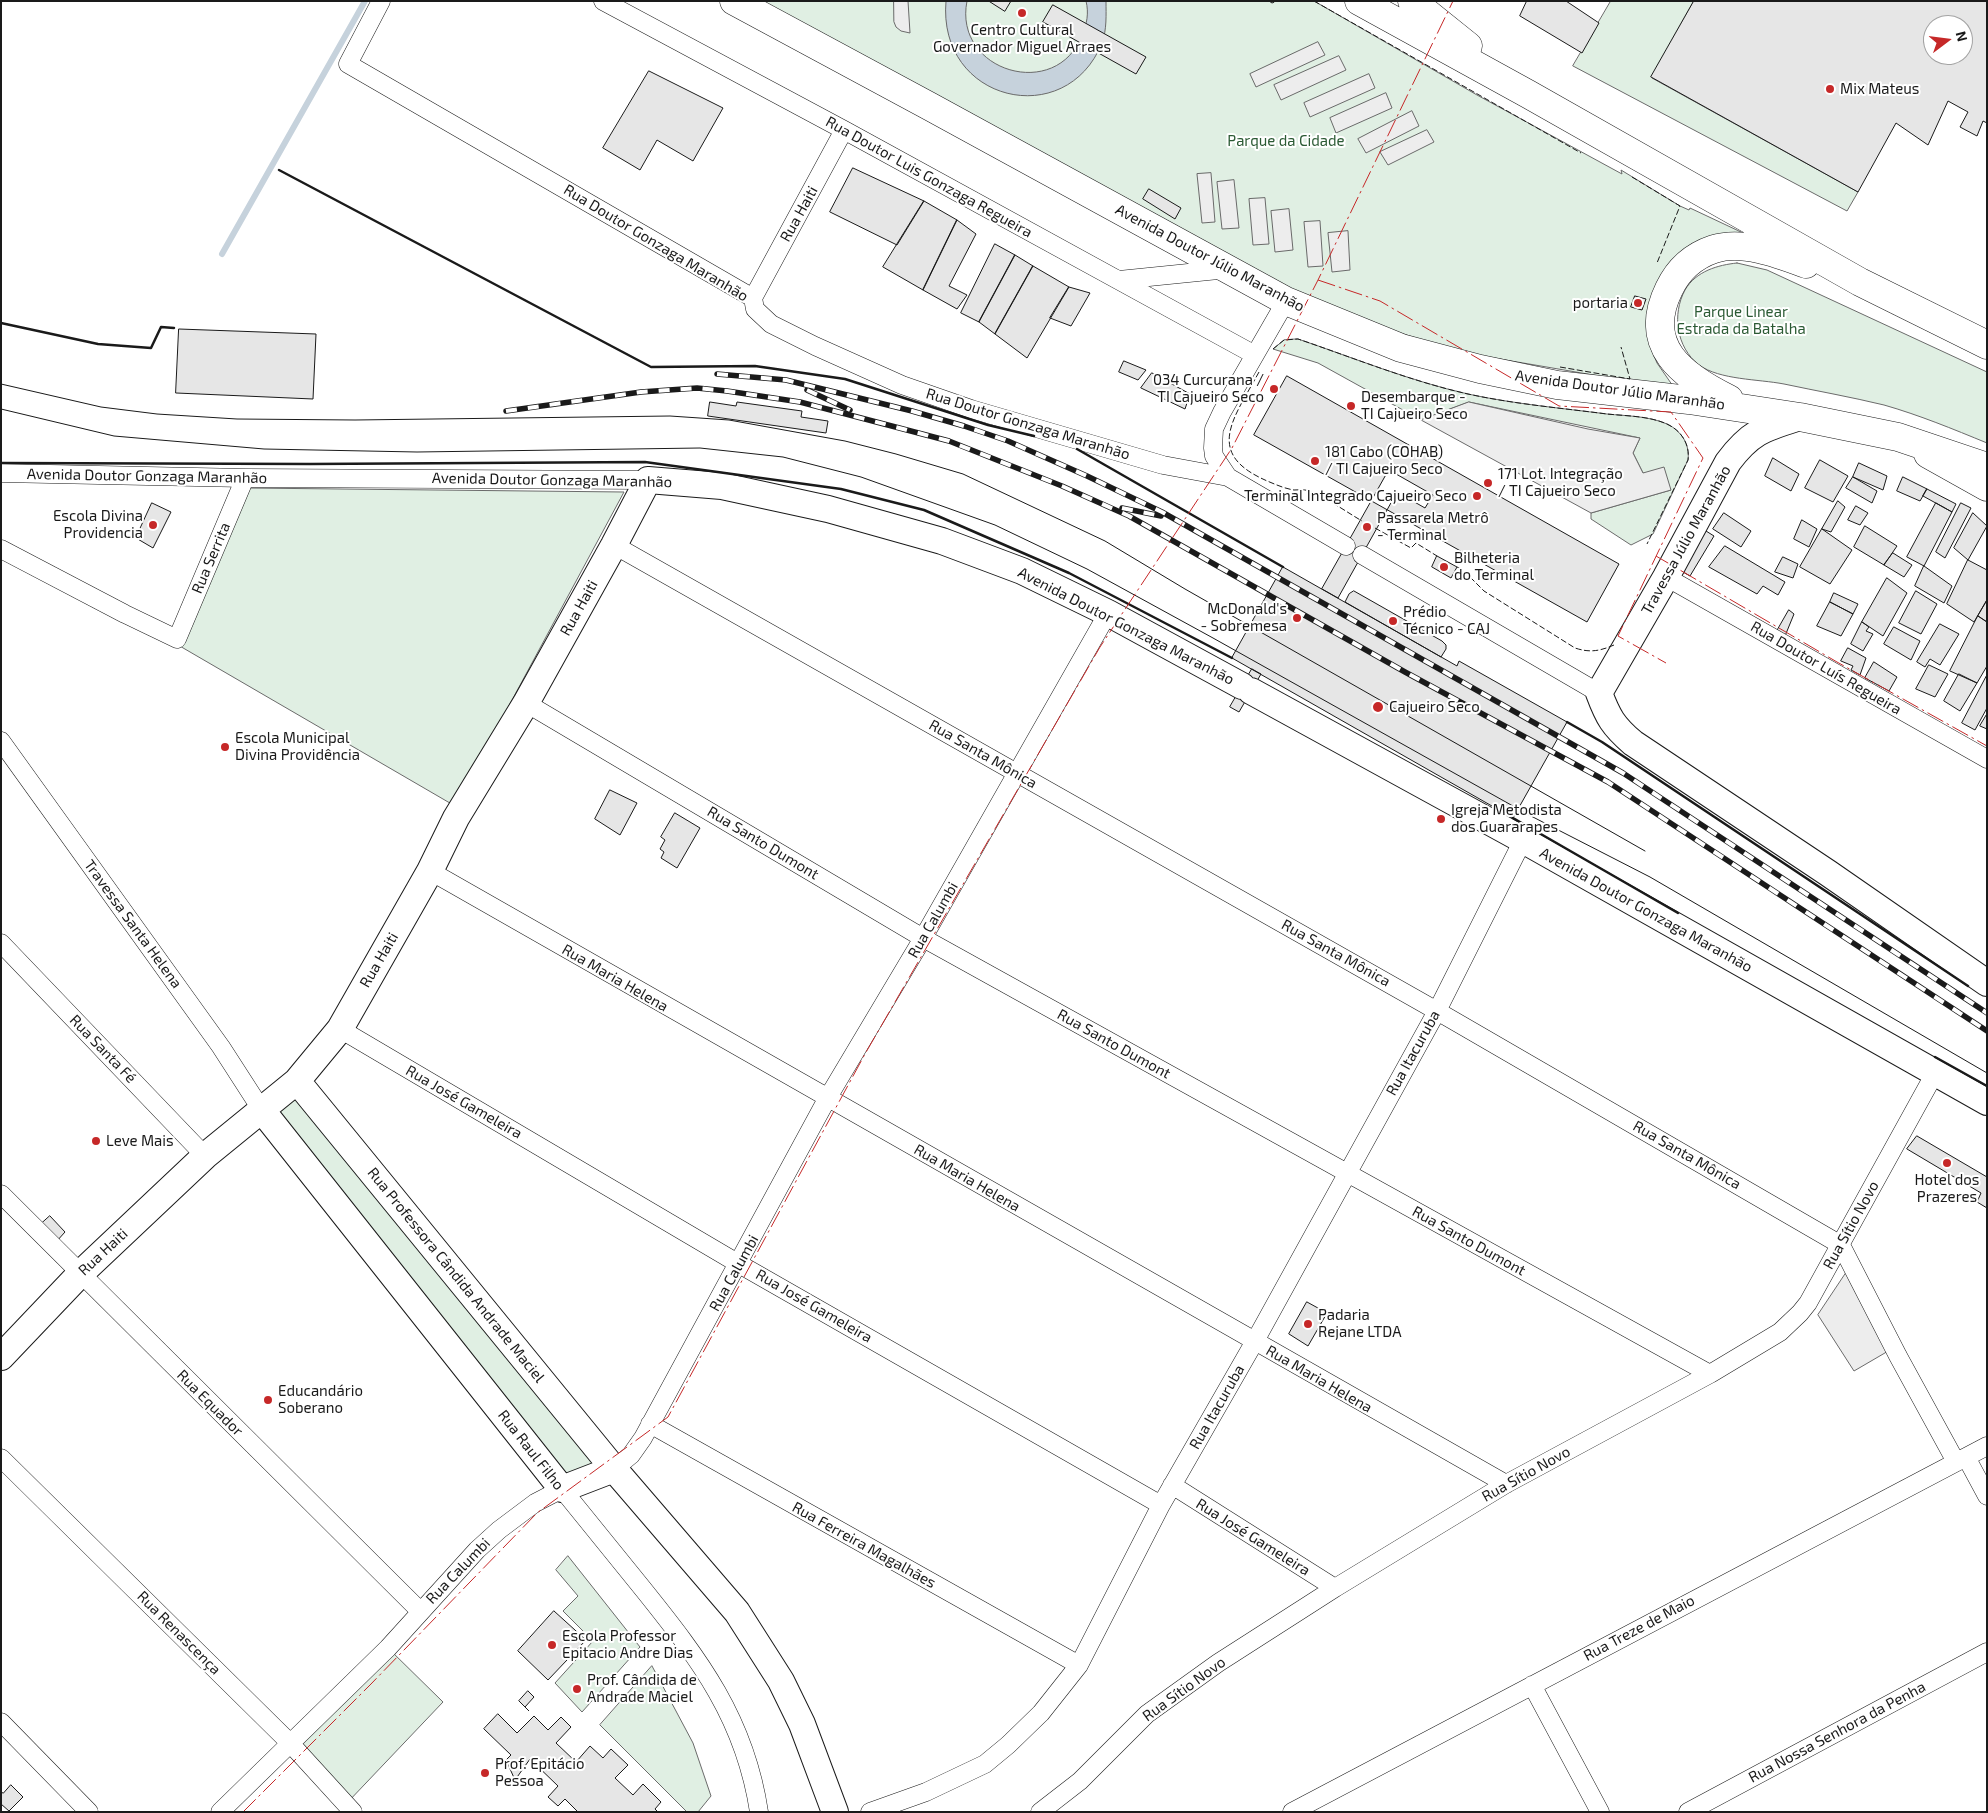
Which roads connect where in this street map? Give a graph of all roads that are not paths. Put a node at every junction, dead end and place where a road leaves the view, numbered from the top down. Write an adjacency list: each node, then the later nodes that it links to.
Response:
1 (380, 1): 11 (street, Rua Doutor Gonzaga Maranhão)
2 (603, 1): 7 (street, Rua Doutor Luis Gonzaga Regueira)
3 (734, 1): 8 (main road, Avenida Doutor Júlio Maranhão)
4 (1360, 1): 6 (main road)
5 (1412, 1): 6 (main road)
6 (1528, 94): 10 (main road)
7 (844, 130): 9 (street, Rua Doutor Luis Gonzaga Regueira); 11 (street, Rua Haiti)
8 (1229, 269): 9 (street); 12 (main road, Avenida Doutor Júlio Maranhão)
9 (1119, 280): 14 (street, Rua Doutor Luis Gonzaga Regueira)
10 (1860, 282): 13 (main road); 15 (main road)
11 (753, 298): 20 (street, Rua Doutor Gonzaga Maranhão)
12 (1286, 301): 14 (street); 15 (main road, Avenida Doutor Júlio Maranhão)
13 (1987, 345)
14 (1255, 355): 20 (street)
15 (1753, 410): 16 (main road, Avenida Doutor Júlio Maranhão)
16 (1800, 417): 17 (main road, Avenida Doutor Júlio Maranhão); 28 (street, Travessa Júlio Maranhão)
17 (1898, 437): 18 (main road, Avenida Doutor Júlio Maranhão); 23 (main road)
18 (1987, 467)
19 (1, 473): 21 (street, Avenida Doutor Gonzaga Maranhão)
20 (1228, 477): 25 (street)
21 (245, 478): 22 (street, Avenida Doutor Gonzaga Maranhão); 26 (street, Rua Serrita)
22 (648, 480): 24 (street, Rua Haiti); 29 (street, Avenida Doutor Gonzaga Maranhão)
23 (1987, 487)
24 (614, 545): 31 (street, Rua Haiti); 34 (street, Rua Santa Mônica)
25 (1346, 546)
26 (1, 550)
27 (1362, 555): 30 (street)
28 (1666, 577): 30 (street, Travessa Júlio Maranhão); 33 (street, Rua Doutor Luís Regueira)
29 (1108, 613): 34 (street, Rua Calumbi); 35 (street, Avenida Doutor Gonzaga Maranhão)
30 (1599, 693): 39 (street)
31 (526, 703): 36 (street, Rua Haiti); 37 (street, Rua Santo Dumont)
32 (1, 741): 46 (street, Travessa Santa Helena)
33 (1987, 759)
34 (1018, 774): 37 (street, Rua Calumbi); 40 (street, Rua Santa Mônica)
35 (1522, 840): 40 (street, Rua Itacuruba); 42 (street, Avenida Doutor Gonzaga Maranhão)
36 (430, 871): 41 (street, Rua Haiti); 44 (street, Rua Maria Helena)
37 (923, 938): 44 (street, Rua Calumbi); 48 (street, Rua Santo Dumont)
38 (1, 943): 47 (street, Rua Santa Fé)
39 (1987, 983)
40 (1437, 1011): 48 (street, Rua Itacuruba); 50 (street, Rua Santa Mônica)
41 (340, 1029): 43 (street, Rua Haiti); 51 (street, Rua José Gameleira)
42 (1935, 1072): 45 (street, Avenida Doutor Gonzaga Maranhão); 50 (street, Rua Sítio Novo)
43 (297, 1081): 46 (street, Rua Haiti); 60 (street, Rua Professora Cândida Andrade Maciel)
44 (828, 1099): 51 (street, Rua Calumbi); 53 (street, Rua Maria Helena)
45 (1987, 1102)
46 (261, 1109): 47 (street, Rua Haiti); 63 (street, Rua Raul Filho)
47 (206, 1156): 52 (street, Rua Haiti)
48 (1347, 1173): 53 (street, Rua Itacuruba); 55 (street, Rua Santo Dumont)
49 (1, 1194): 52 (street, Rua Equador)
50 (1841, 1245): 55 (street, Rua Sítio Novo); 59 (street)
51 (739, 1264): 56 (street, Rua Calumbi); 65 (street, Rua José Gameleira)
52 (80, 1274): 54 (street, Rua Haiti); 67 (street, Rua Equador)
53 (1255, 1341): 61 (street, Rua Maria Helena); 62 (street, Rua Itacuruba)
54 (1, 1357)
55 (1710, 1374): 61 (street, Rua Sítio Novo)
56 (650, 1424): 60 (street, Rua Calumbi); 69 (street, Rua Ferreira Magalhães)
57 (1987, 1446): 59 (street, Rua Treze de Maio)
58 (1, 1458): 72 (street, Rua Renascença)
59 (1961, 1460): 64 (street); 70 (street, Rua Treze de Maio)
60 (614, 1469): 63 (street, Rua Calumbi); 77 (street, Rua Professora Cândida Andrade Maciel)
61 (1506, 1484): 66 (street, Rua Sítio Novo)
62 (1172, 1486): 65 (street, Rua Itacuruba); 66 (street, Rua José Gameleira)
63 (562, 1489): 67 (street, Rua Calumbi); 76 (street, Rua Raul Filho)
64 (1987, 1496)
65 (1161, 1504): 69 (street, Rua Itacuruba)
66 (1334, 1588): 79 (street, Rua Sítio Novo)
67 (420, 1611): 72 (street, Rua Calumbi)
68 (1987, 1652): 82 (street, Rua Nossa Senhora da Penha)
69 (1079, 1665): 78 (street, Rua Itacuruba)
70 (1532, 1684): 80 (street, Rua Treze de Maio); 81 (street)
71 (1, 1722): 73 (street)
72 (290, 1743): 74 (street, Rua Calumbi); 75 (street, Rua Renascença)
73 (89, 1812)
74 (220, 1812)
75 (353, 1812)
76 (759, 1812)
77 (835, 1812)
78 (870, 1812)
79 (1040, 1812)
80 (1292, 1812)
81 (1600, 1812)
82 (1688, 1812)

